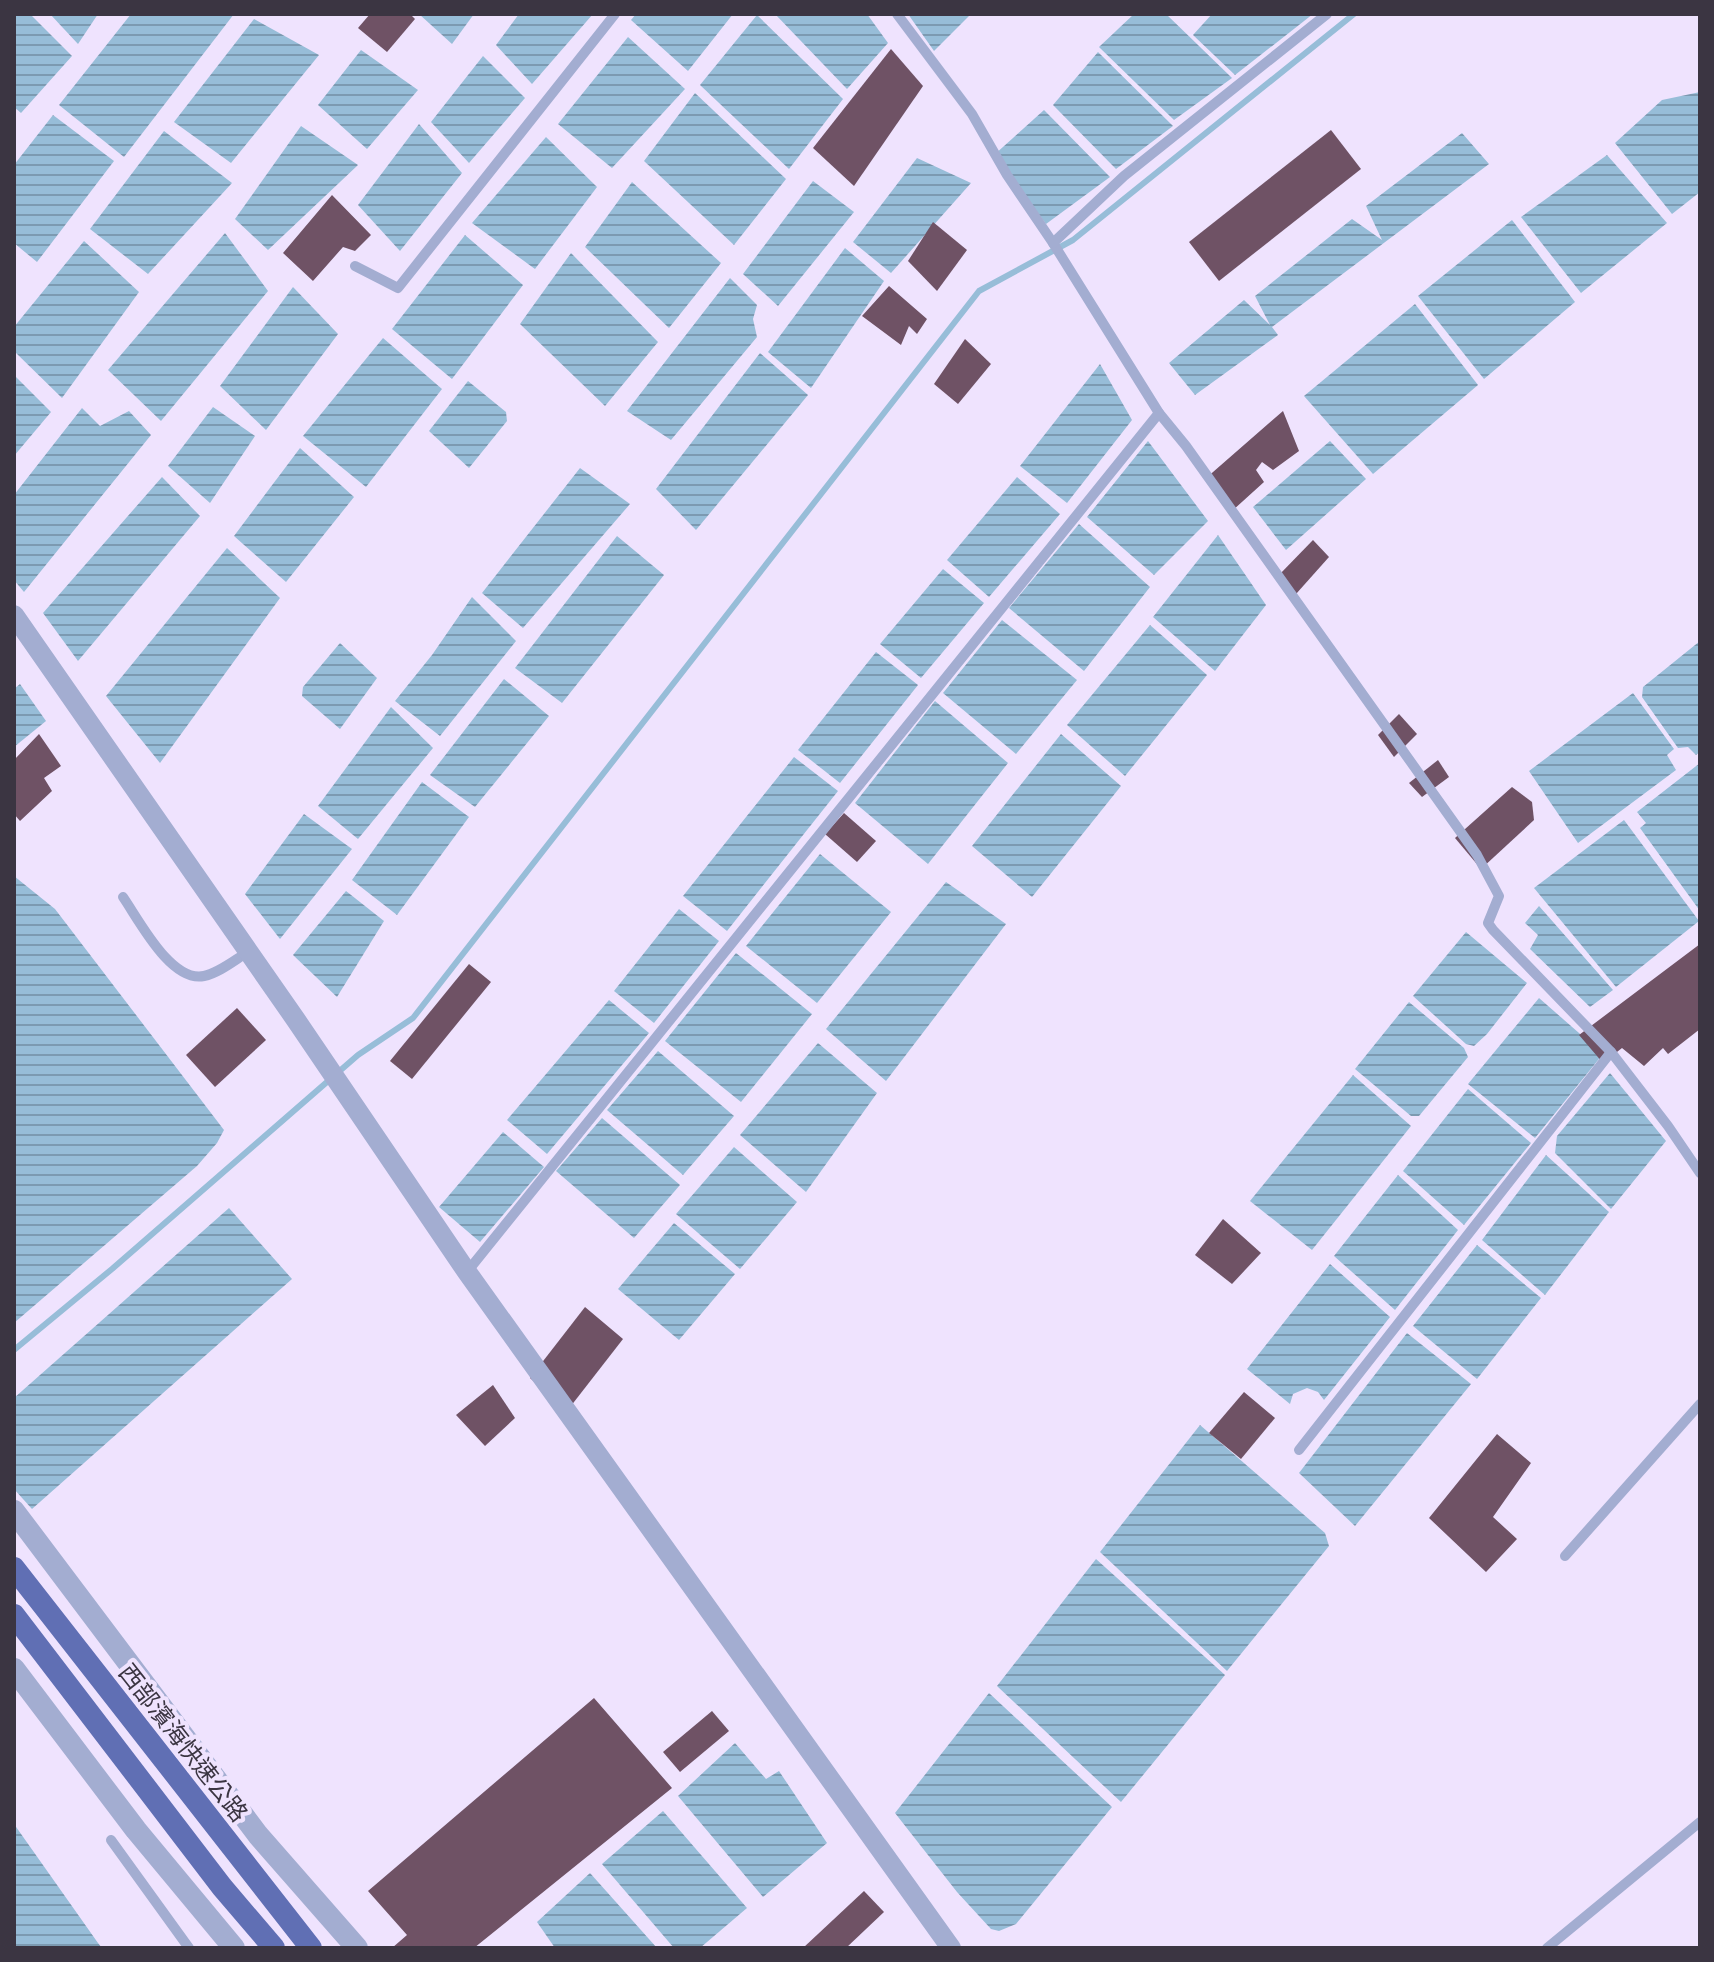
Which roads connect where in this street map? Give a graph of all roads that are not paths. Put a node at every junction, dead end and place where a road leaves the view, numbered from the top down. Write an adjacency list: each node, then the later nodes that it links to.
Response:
1 (615, 14): 5 (lane)
2 (897, 14): 4 (lane)
3 (1327, 14): 4 (lane)
4 (1053, 243): 6 (lane)
5 (355, 266)
6 (1159, 413): 10 (lane); 12 (lane)
7 (14, 615): 9 (street)
8 (123, 897): 9 (lane)
9 (248, 952): 12 (street)
10 (1611, 1052): 11 (lane); 14 (lane)
11 (1700, 1173)
12 (467, 1272): 27 (street)
13 (1700, 1404): 16 (lane)
14 (1299, 1450)
15 (14, 1511): 26 (street)
16 (1565, 1556)
17 (14, 1568): 25 (highway, 西部濱海快速公路)
18 (14, 1615): 24 (highway)
19 (14, 1669): 23 (street)
20 (1700, 1822): 28 (lane)
21 (111, 1840): 22 (lane)
22 (189, 1948)
23 (234, 1948)
24 (274, 1948)
25 (311, 1948)
26 (357, 1948)
27 (951, 1948)
28 (1547, 1948)

